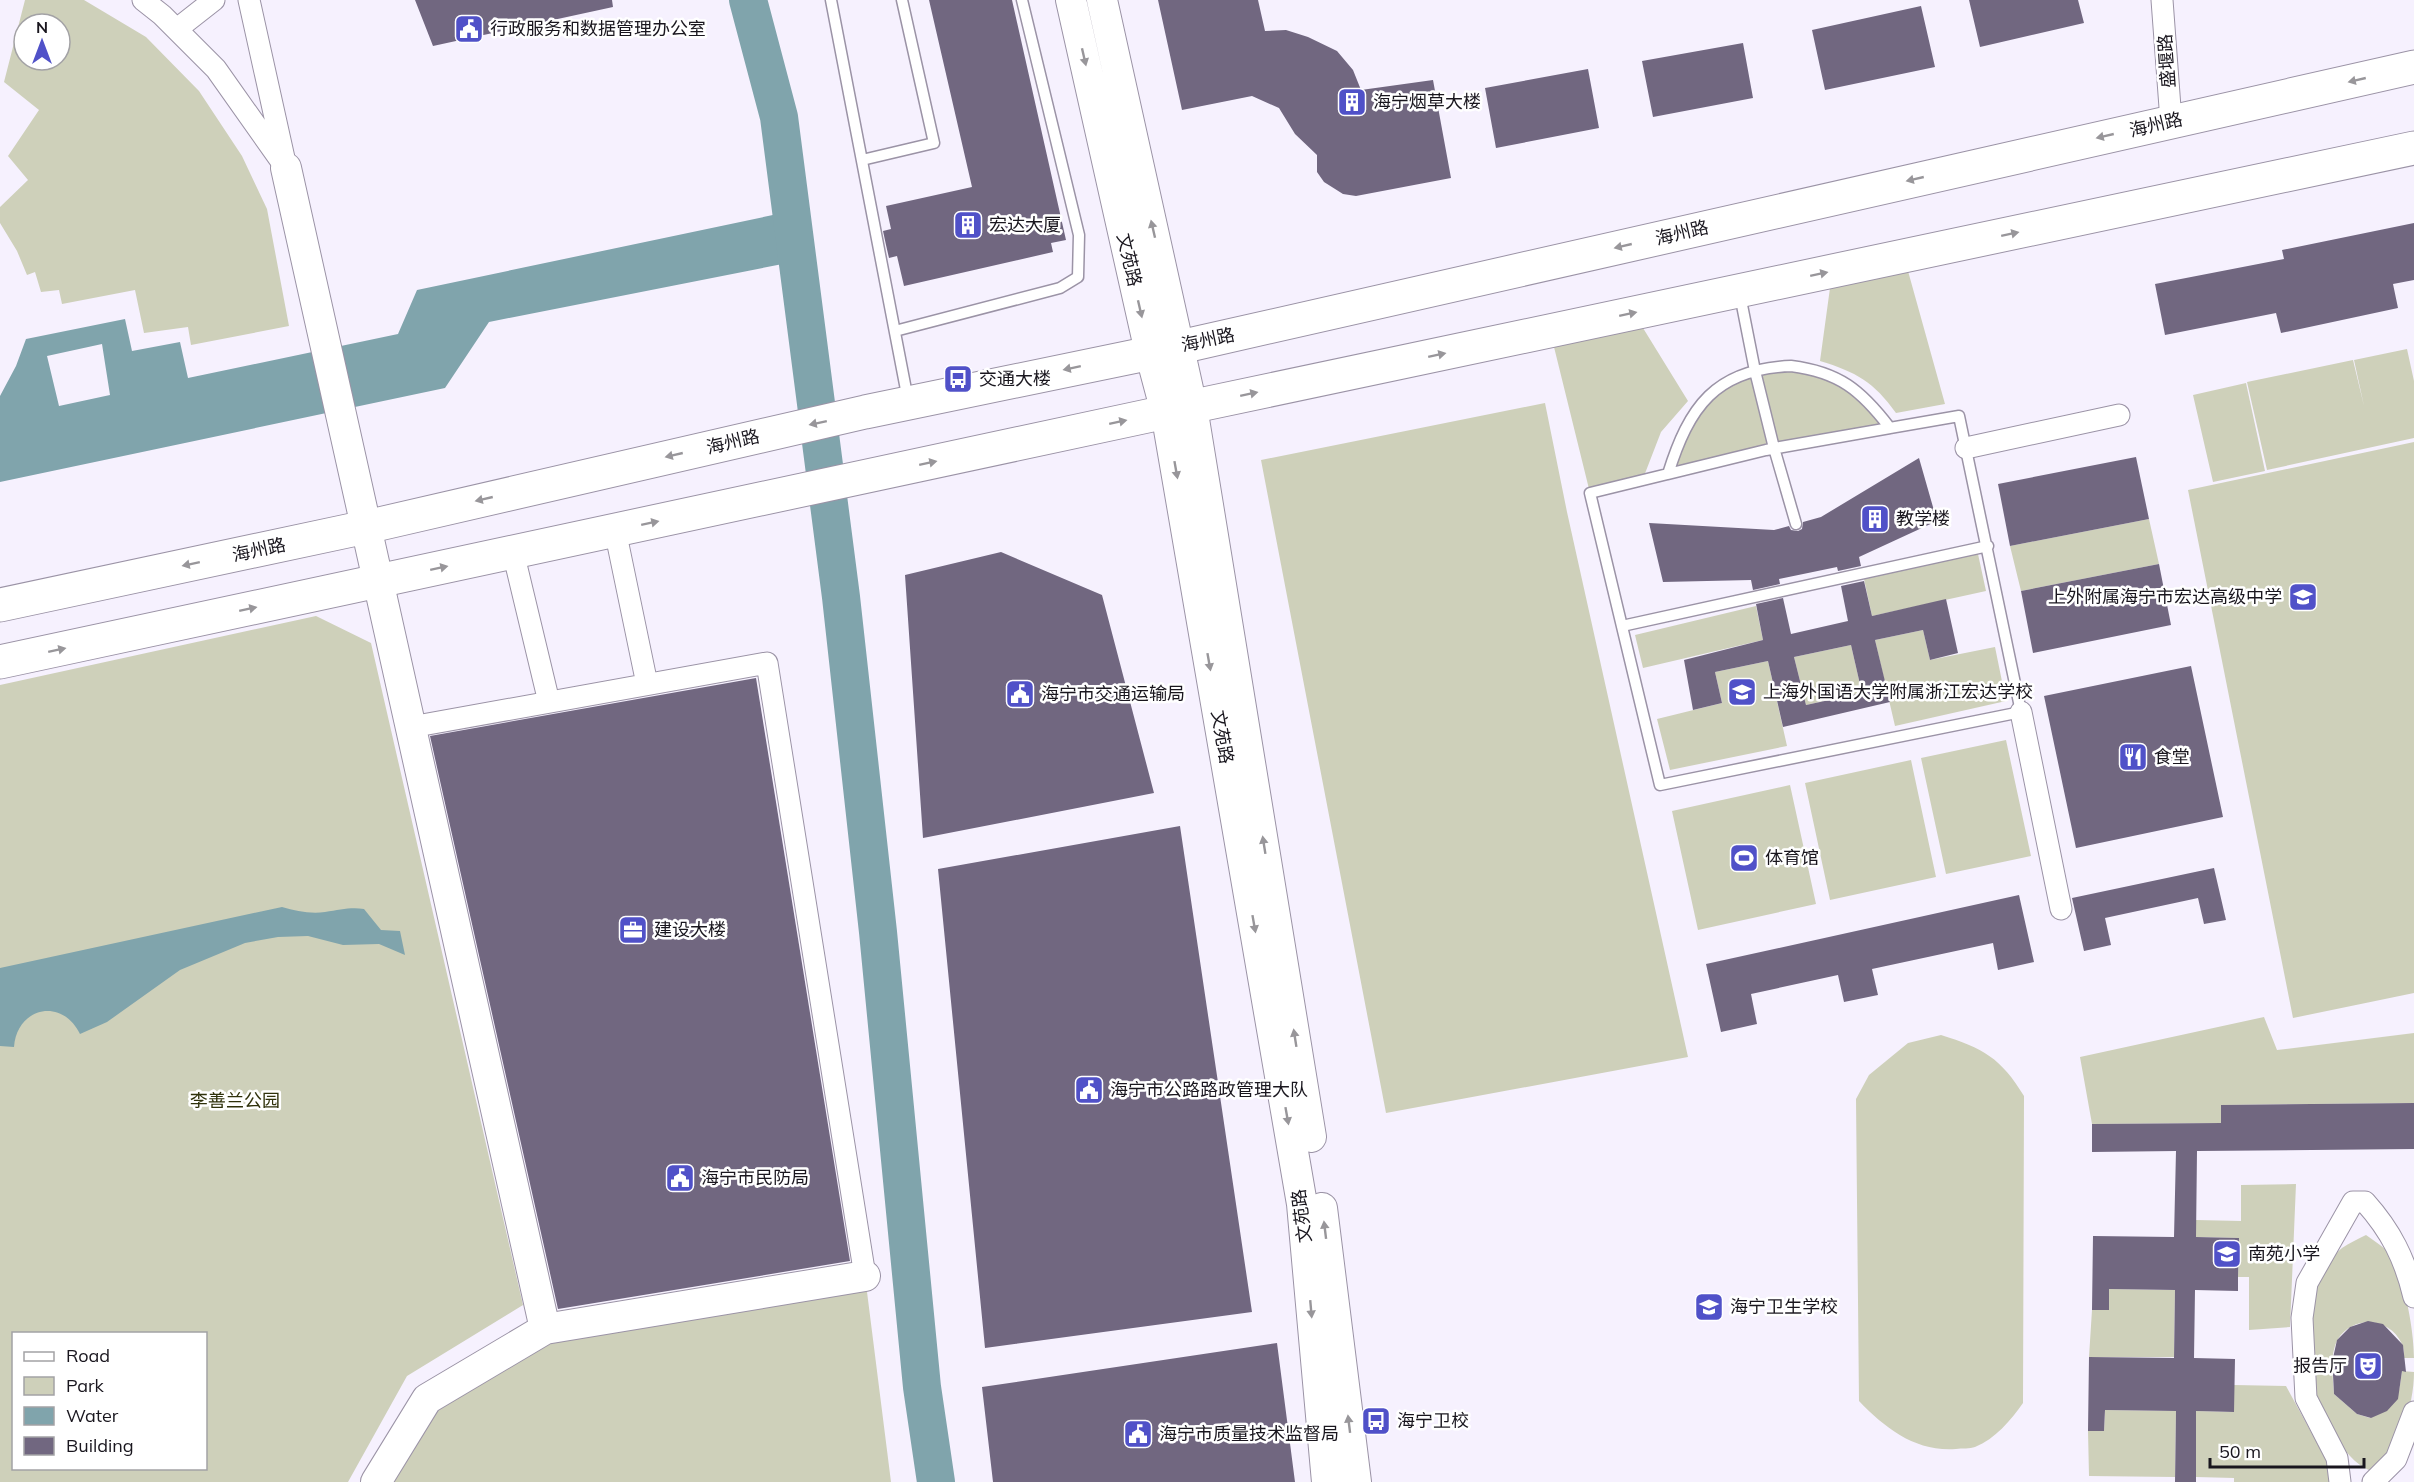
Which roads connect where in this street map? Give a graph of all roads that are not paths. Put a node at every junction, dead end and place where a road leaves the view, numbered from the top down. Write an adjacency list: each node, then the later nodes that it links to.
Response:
1 (143, 0): 10 (street)
2 (214, 0): 10 (street)
3 (249, 0): 15 (street)
4 (831, 0): 14 (lane)
5 (902, 0): 14 (lane)
6 (1022, 0): 17 (lane)
7 (1071, 0): 18 (main road, 文苑路, one-way to 18)
8 (1102, 0): 18 (main road, 文苑路, one-way to 8)
9 (2162, 0): 12 (street, 盛堰路)
10 (177, 29): 15 (street)
11 (2414, 67): 12 (main road, 海州路, one-way to 12)
12 (2171, 121): 18 (main road, 海州路, one-way to 18)
13 (2414, 148): 16 (main road, one-way to 13)
14 (862, 160): 17 (lane)
15 (286, 168): 27 (main road)
16 (1739, 291): 19 (lane); 21 (main road, one-way to 16)
17 (895, 331): 20 (lane)
18 (1165, 350): 20 (main road, 海州路, one-way to 20); 21 (main road, 文苑路)
19 (1755, 371): 23 (lane); 23 (lane); 25 (lane)
20 (909, 403): 27 (main road, 海州路, one-way to 27)
21 (1179, 409): 28 (main road, one-way to 21); 45 (main road, 文苑路, one-way to 45); 46 (main road, 文苑路, one-way to 21)
22 (2119, 415): 24 (street)
23 (1774, 448): 24 (lane); 25 (lane); 26 (lane)
24 (1966, 448): 29 (lane)
25 (1668, 474): 33 (lane)
26 (1796, 524)
27 (366, 527): 31 (main road); 32 (main road, 海州路, one-way to 32)
28 (615, 530): 30 (main road); 35 (street)
29 (1988, 546): 33 (lane); 37 (lane)
30 (513, 552): 31 (main road, one-way to 30); 36 (street)
31 (378, 581): 34 (main road, one-way to 31); 38 (main road)
32 (0, 605)
33 (1622, 626): 37 (lane)
34 (0, 662)
35 (647, 684): 36 (street); 40 (street)
36 (549, 702): 38 (street)
37 (2021, 712): 39 (street)
38 (411, 727): 42 (main road)
39 (2061, 909)
40 (864, 1276): 42 (main road)
41 (2414, 1297): 47 (street)
42 (545, 1329): 44 (main road)
43 (2414, 1412): 48 (street)
44 (376, 1482)
45 (1328, 1482)
46 (1356, 1482)
47 (2340, 1482)
48 (2373, 1482)

